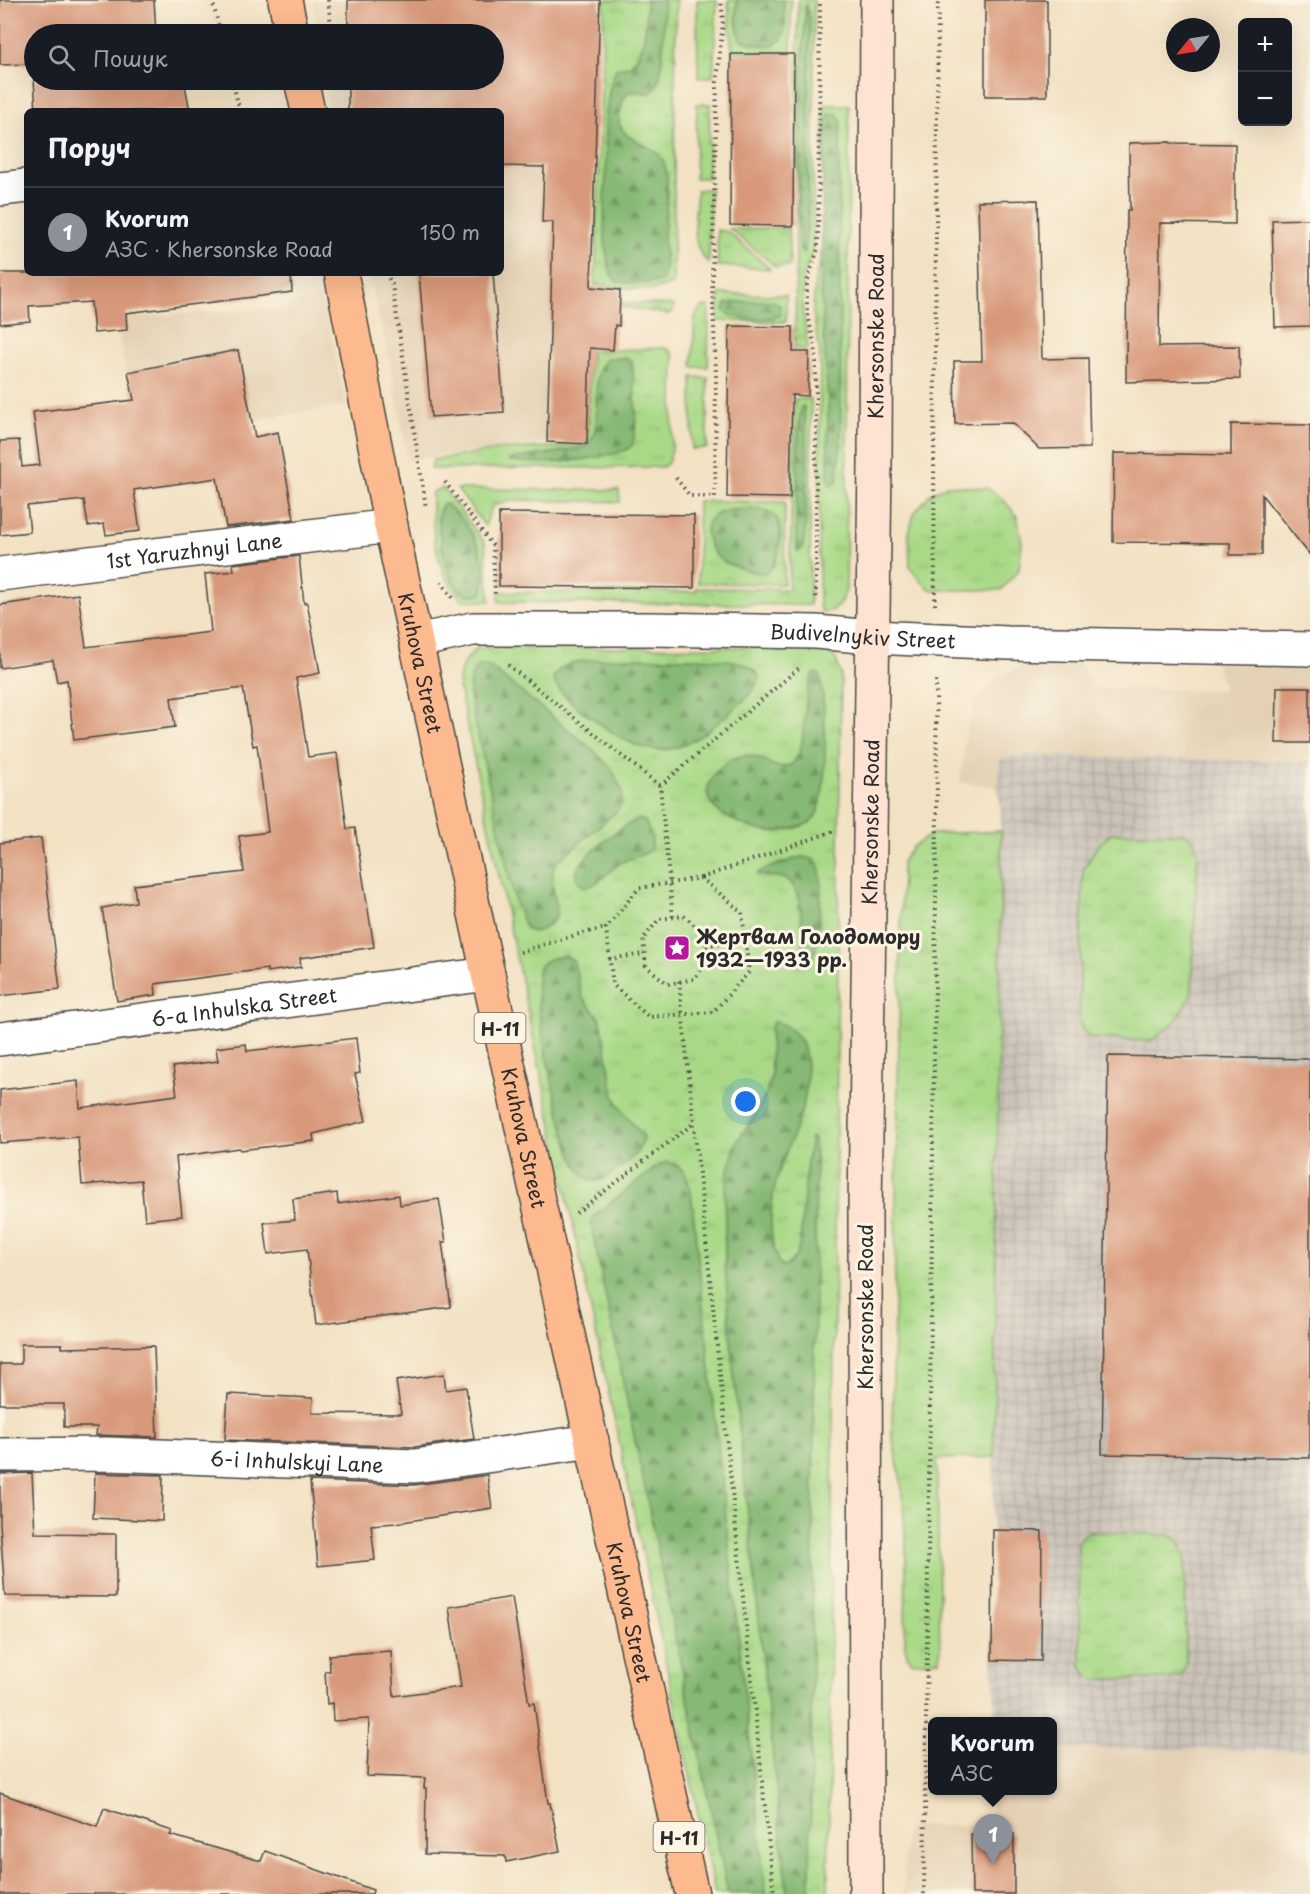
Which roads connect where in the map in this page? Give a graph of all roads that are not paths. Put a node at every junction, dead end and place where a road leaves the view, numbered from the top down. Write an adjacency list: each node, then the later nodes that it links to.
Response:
1 (285, 0): 3 (main road)
2 (876, 0): 11 (main road, Khersonske Road)
3 (290, 24)
4 (304, 90): 5 (main road)
5 (307, 108)
6 (24, 186): 7 (street)
7 (0, 189)
8 (342, 276): 9 (main road, Kruhova Street / Н-11)
9 (391, 526): 10 (street, 1st Yaruzhnyi Lane); 12 (main road, Kruhova Street / Н-11)
10 (0, 574)
11 (872, 637): 12 (street, Budivelnykiv Street); 13 (street, Budivelnykiv Street); 19 (main road, Khersonske Road)
12 (417, 641): 14 (main road, Kruhova Street / Н-11)
13 (1310, 649)
14 (488, 974): 15 (street, 6-a Inhulska Street); 16 (main road, Kruhova Street / Н-11)
15 (0, 1039)
16 (592, 1441): 17 (street, 6-i Inhulskyi Lane); 18 (main road, Kruhova Street / Н-11)
17 (0, 1455)
18 (692, 1894)
19 (866, 1894)

